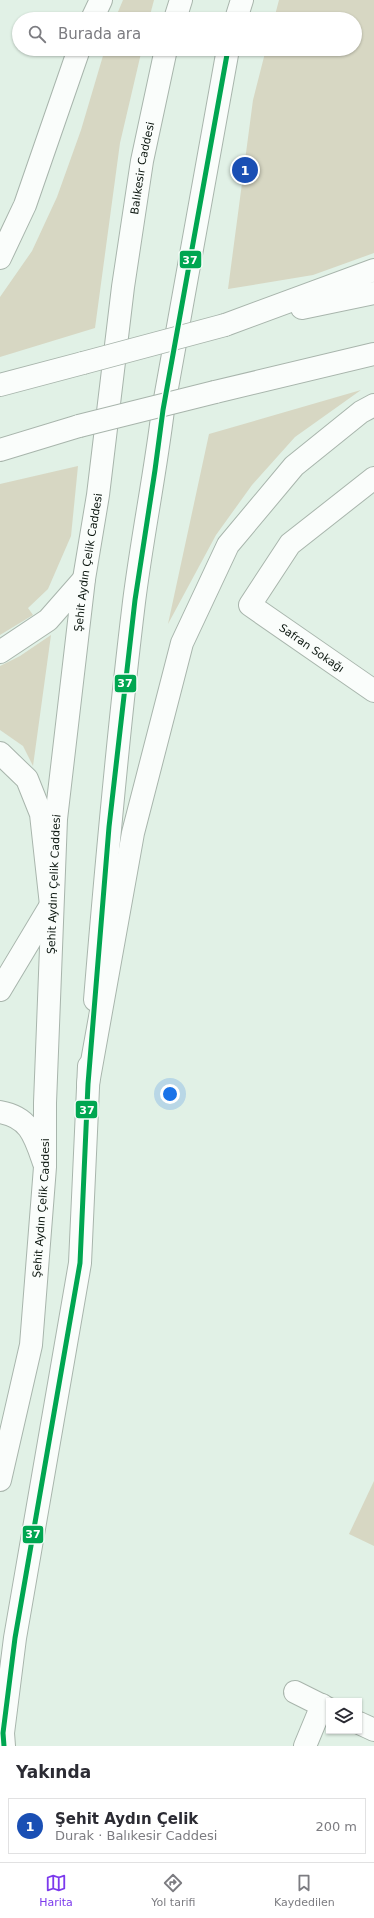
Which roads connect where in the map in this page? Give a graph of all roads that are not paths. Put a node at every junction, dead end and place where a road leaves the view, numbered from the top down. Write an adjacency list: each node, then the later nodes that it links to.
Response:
1 (101, 0): 4 (main road)
2 (181, 0): 5 (main road)
3 (242, 0): 6 (main road)
4 (95, 12)
5 (177, 12)
6 (238, 12)
7 (77, 56): 10 (main road)
8 (164, 56): 12 (main road, Balıkesir Caddesi)
9 (227, 56): 28 (main road)
10 (0, 258)
11 (374, 270): 14 (main road)
12 (122, 287): 22 (main road, Şehit Aydın Çelik Caddesi)
13 (374, 293): 14 (main road)
14 (225, 325): 16 (main road, bridge)
15 (374, 354): 18 (main road, bridge)
16 (0, 385)
17 (374, 405): 28 (main road)
18 (80, 426): 19 (main road); 20 (main road)
19 (0, 446)
20 (0, 450)
21 (374, 478): 24 (main road, Safran Sokağı)
22 (84, 579): 23 (main road); 26 (main road, Şehit Aydın Çelik Caddesi)
23 (0, 652)
24 (374, 691)
25 (0, 753): 26 (main road)
26 (52, 905): 27 (main road); 30 (main road, Şehit Aydın Çelik Caddesi)
27 (0, 990)
28 (88, 1084): 36 (main road)
29 (0, 1112): 30 (main road)
30 (45, 1167): 31 (main road, Şehit Aydın Çelik Caddesi)
31 (0, 1480)
32 (295, 1692): 33 (main road)
33 (326, 1707): 37 (main road)
34 (362, 1724): 35 (main road)
35 (374, 1730)
36 (4, 1746)
37 (306, 1746)

